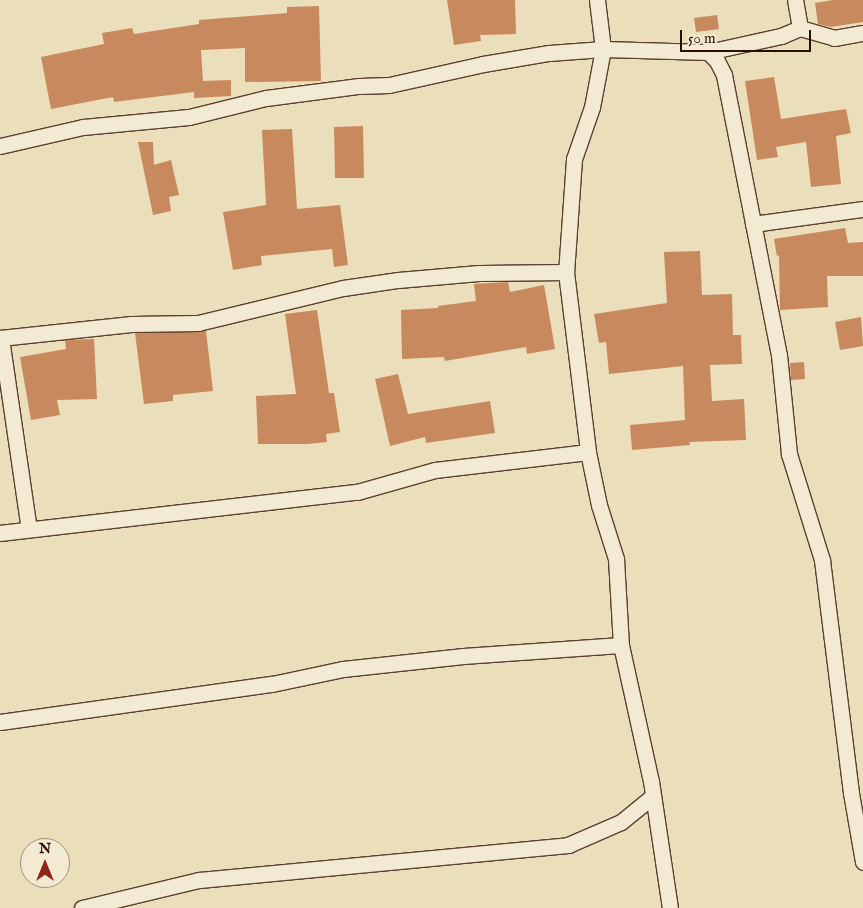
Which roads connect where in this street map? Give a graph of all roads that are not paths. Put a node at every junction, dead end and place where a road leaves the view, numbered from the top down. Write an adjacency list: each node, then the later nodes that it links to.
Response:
1 (596, 0): 5 (street)
2 (795, 0): 3 (street)
3 (800, 28): 4 (street); 6 (street)
4 (863, 33)
5 (603, 49): 6 (street); 7 (street); 10 (street)
6 (708, 52): 9 (street)
7 (0, 146)
8 (863, 209): 9 (street)
9 (753, 224): 17 (street)
10 (566, 272): 11 (street); 12 (street)
11 (1, 338): 13 (street)
12 (588, 452): 13 (street); 15 (street)
13 (29, 529): 14 (street)
14 (0, 533)
15 (621, 645): 16 (street); 18 (street)
16 (0, 722)
17 (857, 794): 19 (street)
18 (653, 796): 20 (street); 21 (street)
19 (863, 862)
20 (82, 908)
21 (670, 908)

